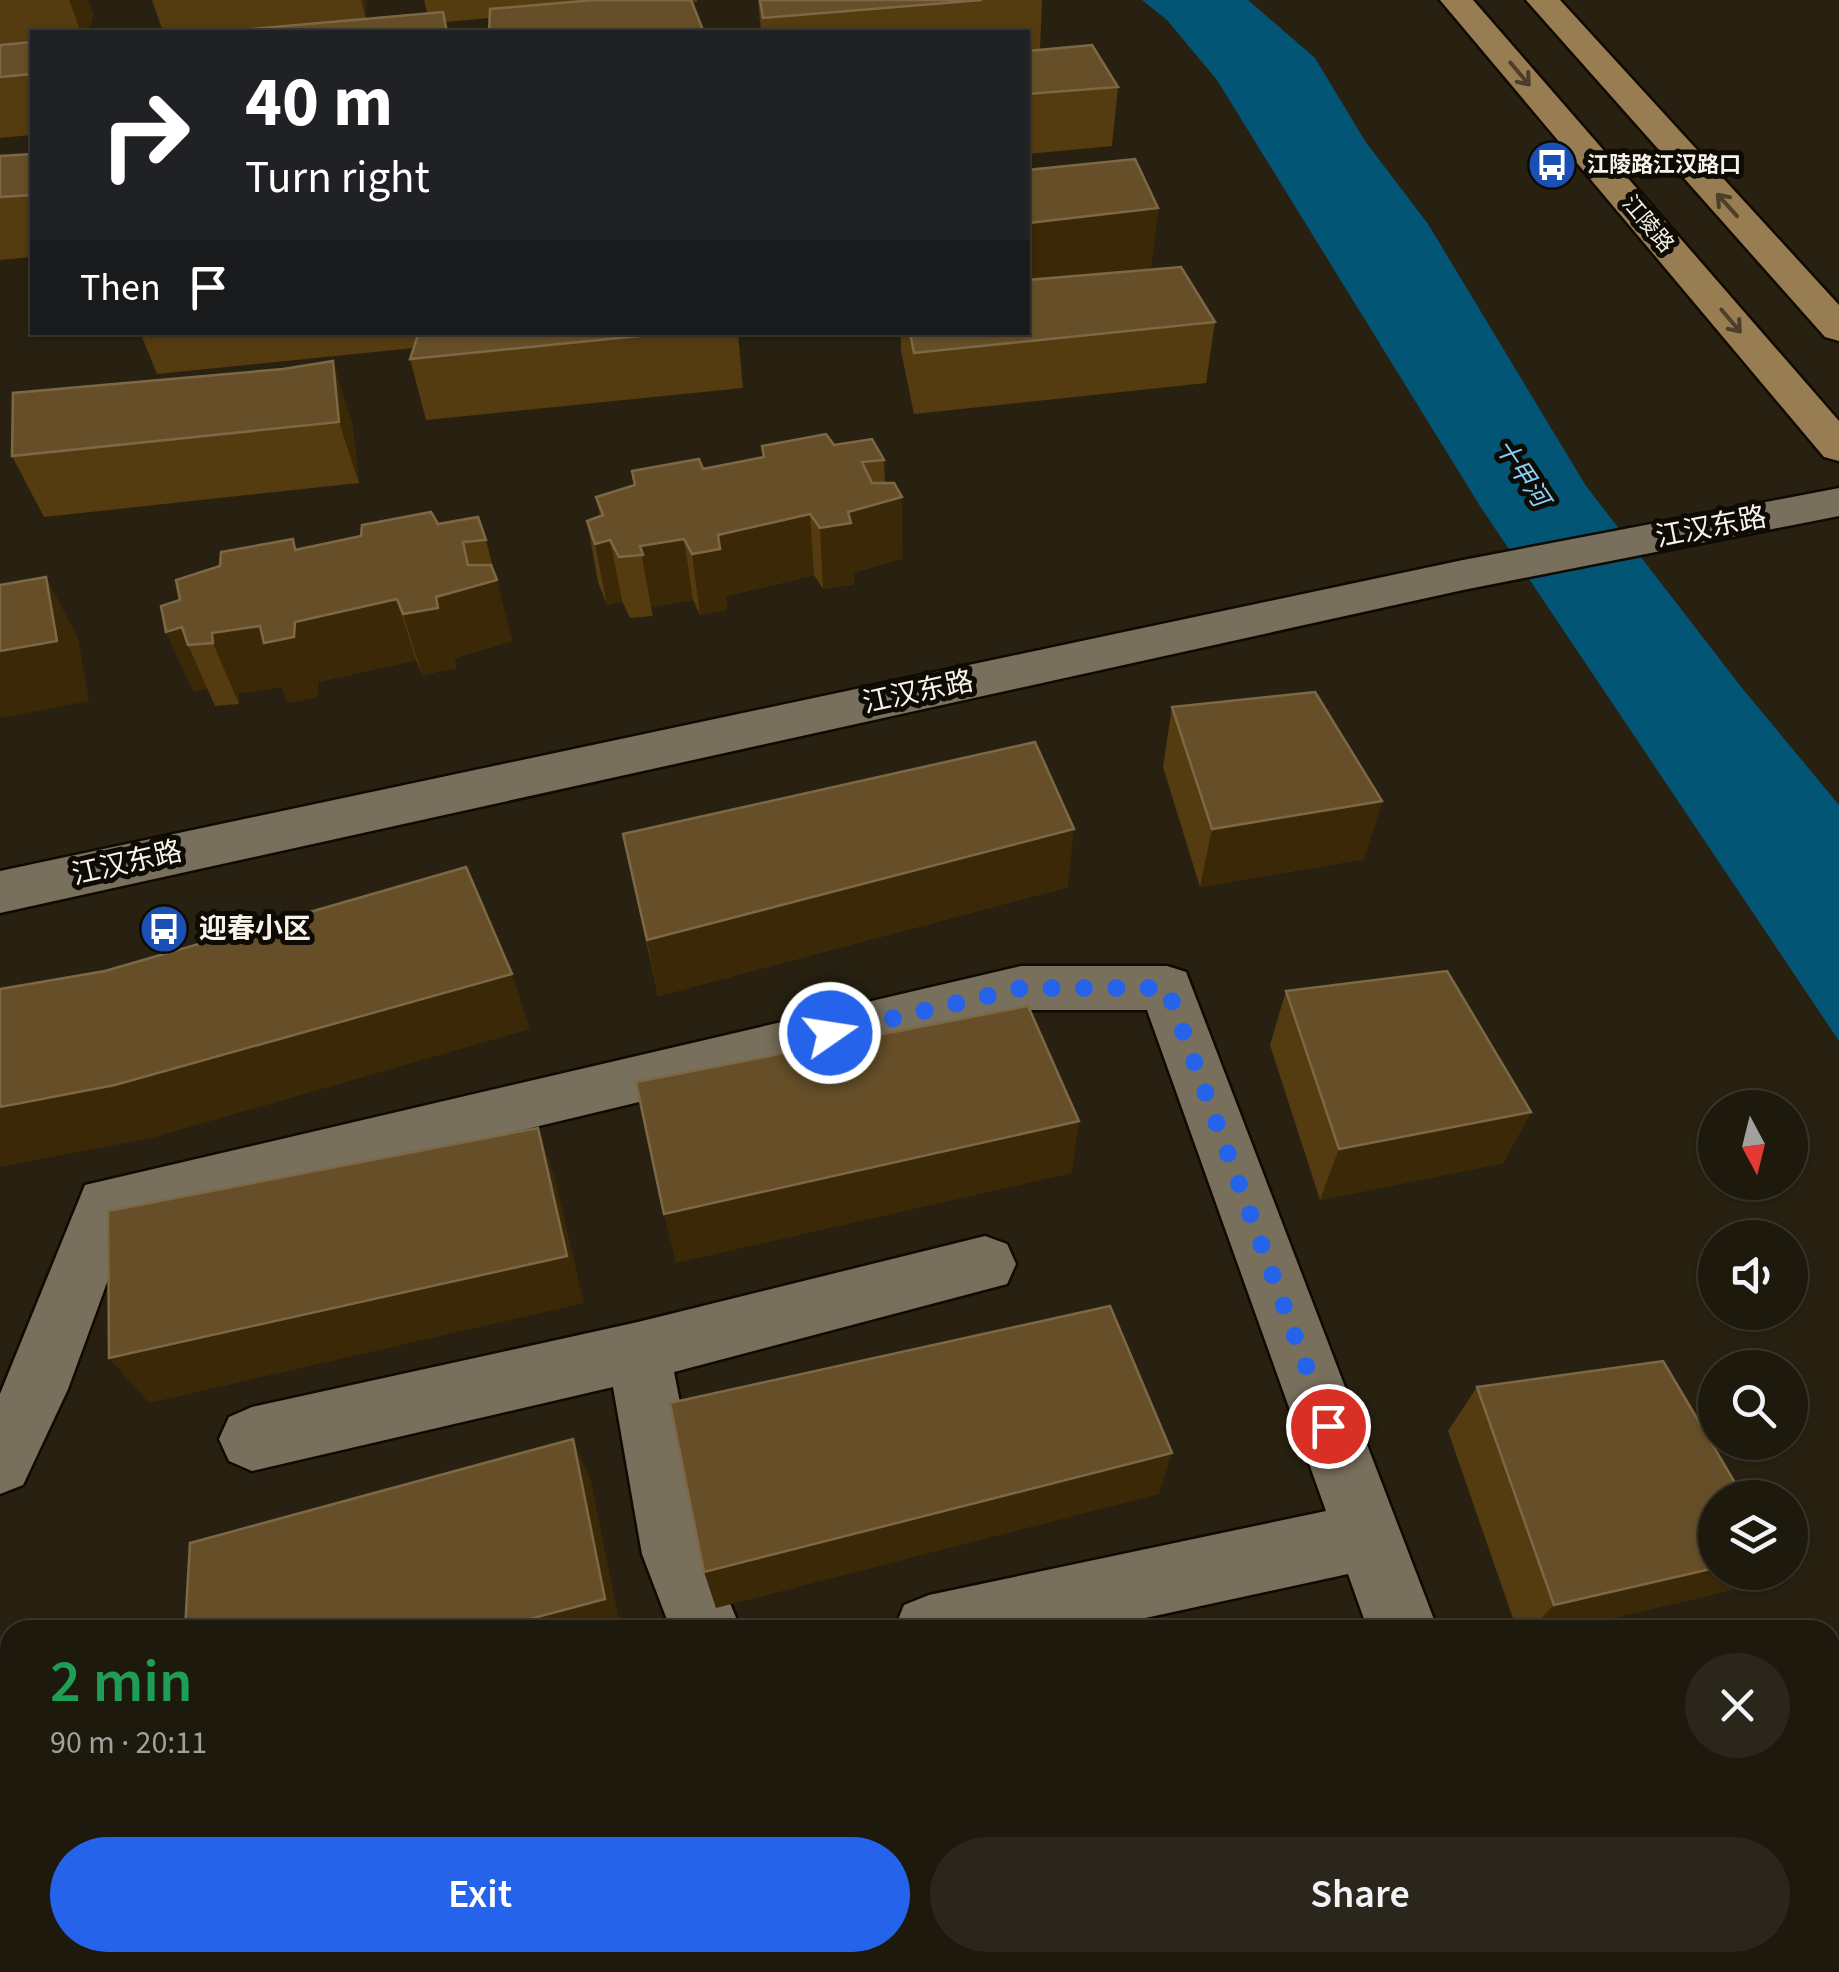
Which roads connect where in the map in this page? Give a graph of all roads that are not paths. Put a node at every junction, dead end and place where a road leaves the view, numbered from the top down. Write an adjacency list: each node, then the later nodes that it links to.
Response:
1 (1456, 0): 4 (main road, 江陵路, one-way to 4)
2 (1542, 0): 3 (main road, one-way to 2)
3 (1839, 329)
4 (1839, 448)
5 (1839, 502): 6 (street, 江汉东路)
6 (0, 892)
7 (985, 1264): 8 (street)
8 (638, 1352): 9 (street); 12 (street)
9 (252, 1439)
10 (0, 1462): 11 (street)
11 (1368, 1536): 13 (street); 14 (street)
12 (702, 1620)
13 (975, 1620)
14 (1399, 1620)

